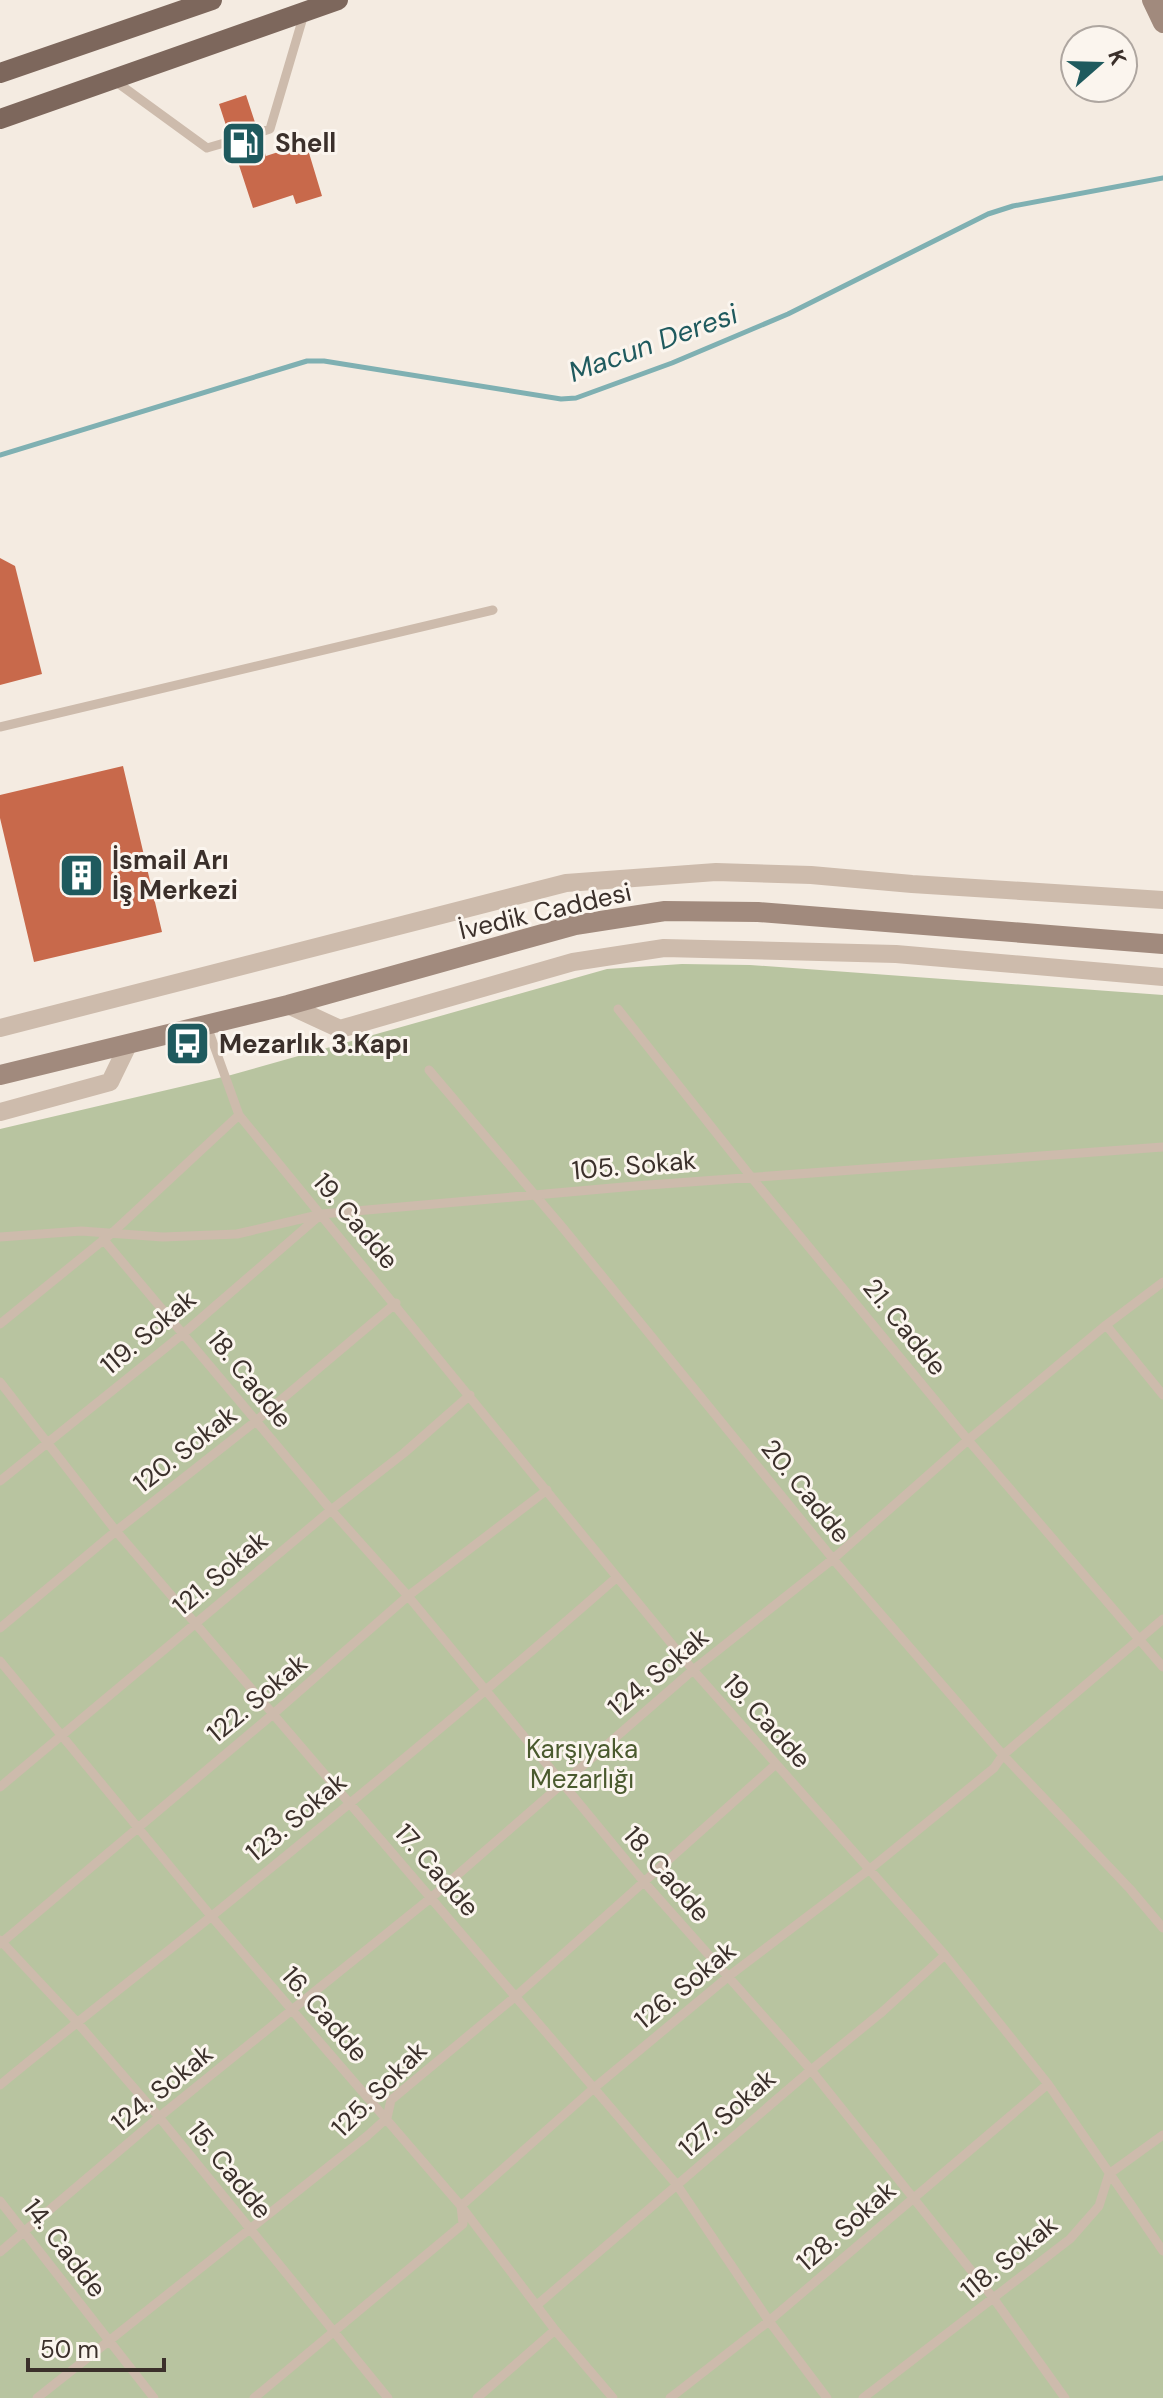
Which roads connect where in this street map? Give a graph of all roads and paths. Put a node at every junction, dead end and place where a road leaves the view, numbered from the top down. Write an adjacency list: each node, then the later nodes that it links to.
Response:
1 (212, 0): 6 (main road)
2 (338, 0): 4 (main road)
3 (1152, 0): 5 (main road)
4 (304, 13): 7 (main road); 9 (lane)
5 (1163, 23)
6 (0, 73)
7 (115, 81): 8 (main road); 10 (lane)
8 (0, 119)
9 (258, 133)
10 (231, 141)
11 (493, 610): 12 (lane)
12 (0, 727)
13 (1163, 900): 19 (street)
14 (1163, 944): 16 (main road, İvedik Caddesi)
15 (1163, 977): 16 (street)
16 (288, 1005): 18 (main road, İvedik Caddesi)
17 (618, 1009): 26 (lane, 21. Cadde)
18 (207, 1026): 20 (main road, İvedik Caddesi); 24 (lane)
19 (0, 1028)
20 (128, 1045): 22 (main road, İvedik Caddesi); 23 (street)
21 (429, 1070): 27 (lane, 20. Cadde)
22 (0, 1075)
23 (0, 1112)
24 (239, 1115): 28 (lane, 19. Cadde); 29 (lane)
25 (1163, 1147): 26 (lane, 105. Sokak)
26 (752, 1178): 27 (lane, 105. Sokak); 40 (lane, 21. Cadde)
27 (535, 1196): 28 (lane, 105. Sokak); 46 (lane, 20. Cadde)
28 (322, 1214): 29 (lane, 105. Sokak); 32 (lane, 19. Cadde); 35 (lane, 119. Sokak)
29 (108, 1236): 30 (lane, 105. Sokak); 33 (lane); 35 (lane, 18. Cadde)
30 (0, 1237)
31 (1163, 1282): 34 (lane, 124. Sokak)
32 (396, 1303): 37 (lane, 19. Cadde); 39 (lane, 120. Sokak)
33 (0, 1324)
34 (1106, 1325): 38 (lane); 40 (lane, 124. Sokak)
35 (184, 1333): 39 (lane, 18. Cadde); 41 (lane, 119. Sokak)
36 (0, 1382): 41 (lane, 17. Cadde)
37 (470, 1395): 43 (lane, 19. Cadde); 44 (lane, 121. Sokak)
38 (1163, 1395)
39 (256, 1421): 44 (lane, 18. Cadde); 45 (lane, 120. Sokak)
40 (968, 1440): 46 (lane, 124. Sokak); 52 (lane, 21. Cadde)
41 (49, 1442): 42 (lane, 119. Sokak); 45 (lane, 17. Cadde)
42 (0, 1481)
43 (547, 1490): 47 (lane, 19. Cadde); 48 (lane, 122. Sokak)
44 (331, 1510): 48 (lane, 18. Cadde); 50 (lane, 121. Sokak)
45 (116, 1531): 50 (lane, 17. Cadde); 51 (lane, 120. Sokak)
46 (833, 1559): 55 (lane, 124. Sokak); 59 (lane, 20. Cadde)
47 (616, 1578): 55 (lane, 19. Cadde); 56 (lane, 123. Sokak)
48 (408, 1596): 56 (lane, 18. Cadde); 57 (lane, 122. Sokak)
49 (1163, 1619): 52 (lane, 126. Sokak)
50 (194, 1623): 57 (lane, 17. Cadde); 58 (lane, 121. Sokak)
51 (0, 1628)
52 (1140, 1640): 54 (lane, 21. Cadde); 59 (lane, 126. Sokak)
53 (0, 1661): 58 (lane, 16. Cadde)
54 (1163, 1667)
55 (693, 1670): 60 (lane, 19. Cadde); 61 (lane, 124. Sokak)
56 (485, 1689): 61 (lane, 18. Cadde); 63 (lane, 123. Sokak)
57 (272, 1715): 63 (lane, 17. Cadde); 64 (lane, 122. Sokak)
58 (62, 1737): 62 (lane, 121. Sokak); 64 (lane, 16. Cadde)
59 (1003, 1755): 65 (lane, 126. Sokak); 69 (lane, 20. Cadde)
60 (776, 1764): 65 (lane, 19. Cadde); 66 (lane, 125. Sokak)
61 (561, 1784): 66 (lane, 18. Cadde); 67 (lane, 124. Sokak)
62 (0, 1787)
63 (348, 1803): 67 (lane, 17. Cadde); 68 (lane, 123. Sokak)
64 (137, 1827): 68 (lane, 16. Cadde); 70 (lane, 122. Sokak)
65 (870, 1869): 71 (lane, 19. Cadde); 72 (lane, 126. Sokak)
66 (644, 1882): 72 (lane, 18. Cadde); 73 (lane, 125. Sokak)
67 (432, 1897): 73 (lane, 17. Cadde); 74 (lane, 124. Sokak)
68 (211, 1916): 74 (lane, 16. Cadde); 75 (lane, 123. Sokak)
69 (1163, 1928)
70 (1, 1942): 75 (lane, 15. Cadde)
71 (945, 1955): 76 (lane, 127. Sokak); 77 (lane, 19. Cadde)
72 (729, 1976): 76 (lane, 18. Cadde); 79 (lane, 126. Sokak)
73 (516, 1996): 79 (lane, 17. Cadde); 81 (lane, 125. Sokak)
74 (293, 2012): 80 (lane, 124. Sokak); 81 (lane, 16. Cadde)
75 (76, 2021): 78 (lane, 123. Sokak); 80 (lane, 15. Cadde)
76 (811, 2070): 84 (lane, 127. Sokak); 85 (lane, 18. Cadde)
77 (1048, 2084): 83 (lane, 19. Cadde); 85 (lane, 128. Sokak)
78 (0, 2085)
79 (594, 2088): 84 (lane, 17. Cadde); 87 (lane, 126. Sokak)
80 (159, 2117): 88 (lane, 15. Cadde); 89 (lane, 124. Sokak)
81 (387, 2118): 87 (lane, 16. Cadde); 88 (lane, 125. Sokak)
82 (1163, 2135): 83 (lane)
83 (1109, 2174): 90 (lane, 19. Cadde); 92 (lane, 118. Sokak)
84 (677, 2185): 93 (lane, 127. Sokak); 94 (lane, 17. Cadde)
85 (914, 2197): 92 (lane, 18. Cadde); 94 (lane, 128. Sokak)
86 (0, 2201): 89 (lane, 14. Cadde)
87 (461, 2206): 93 (lane, 16. Cadde); 96 (lane, 126. Sokak)
88 (249, 2228): 96 (lane, 15. Cadde); 97 (lane, 125. Sokak)
89 (26, 2232): 91 (lane, 124. Sokak); 97 (lane, 14. Cadde)
90 (1163, 2251)
91 (0, 2252)
92 (994, 2299): 106 (lane, 118. Sokak); 107 (lane, 18. Cadde)
93 (537, 2305): 95 (lane, 16. Cadde)
94 (769, 2321): 104 (lane, 128. Sokak); 105 (lane, 17. Cadde)
95 (555, 2330): 102 (lane); 103 (lane, 16. Cadde)
96 (334, 2332): 100 (lane, 126. Sokak); 101 (lane, 15. Cadde)
97 (109, 2341): 98 (lane, 125. Sokak); 99 (lane, 14. Cadde)
98 (37, 2398)
99 (154, 2398)
100 (254, 2398)
101 (388, 2398)
102 (477, 2398)
103 (613, 2398)
104 (670, 2398)
105 (827, 2398)
106 (863, 2398)
107 (1065, 2398)

